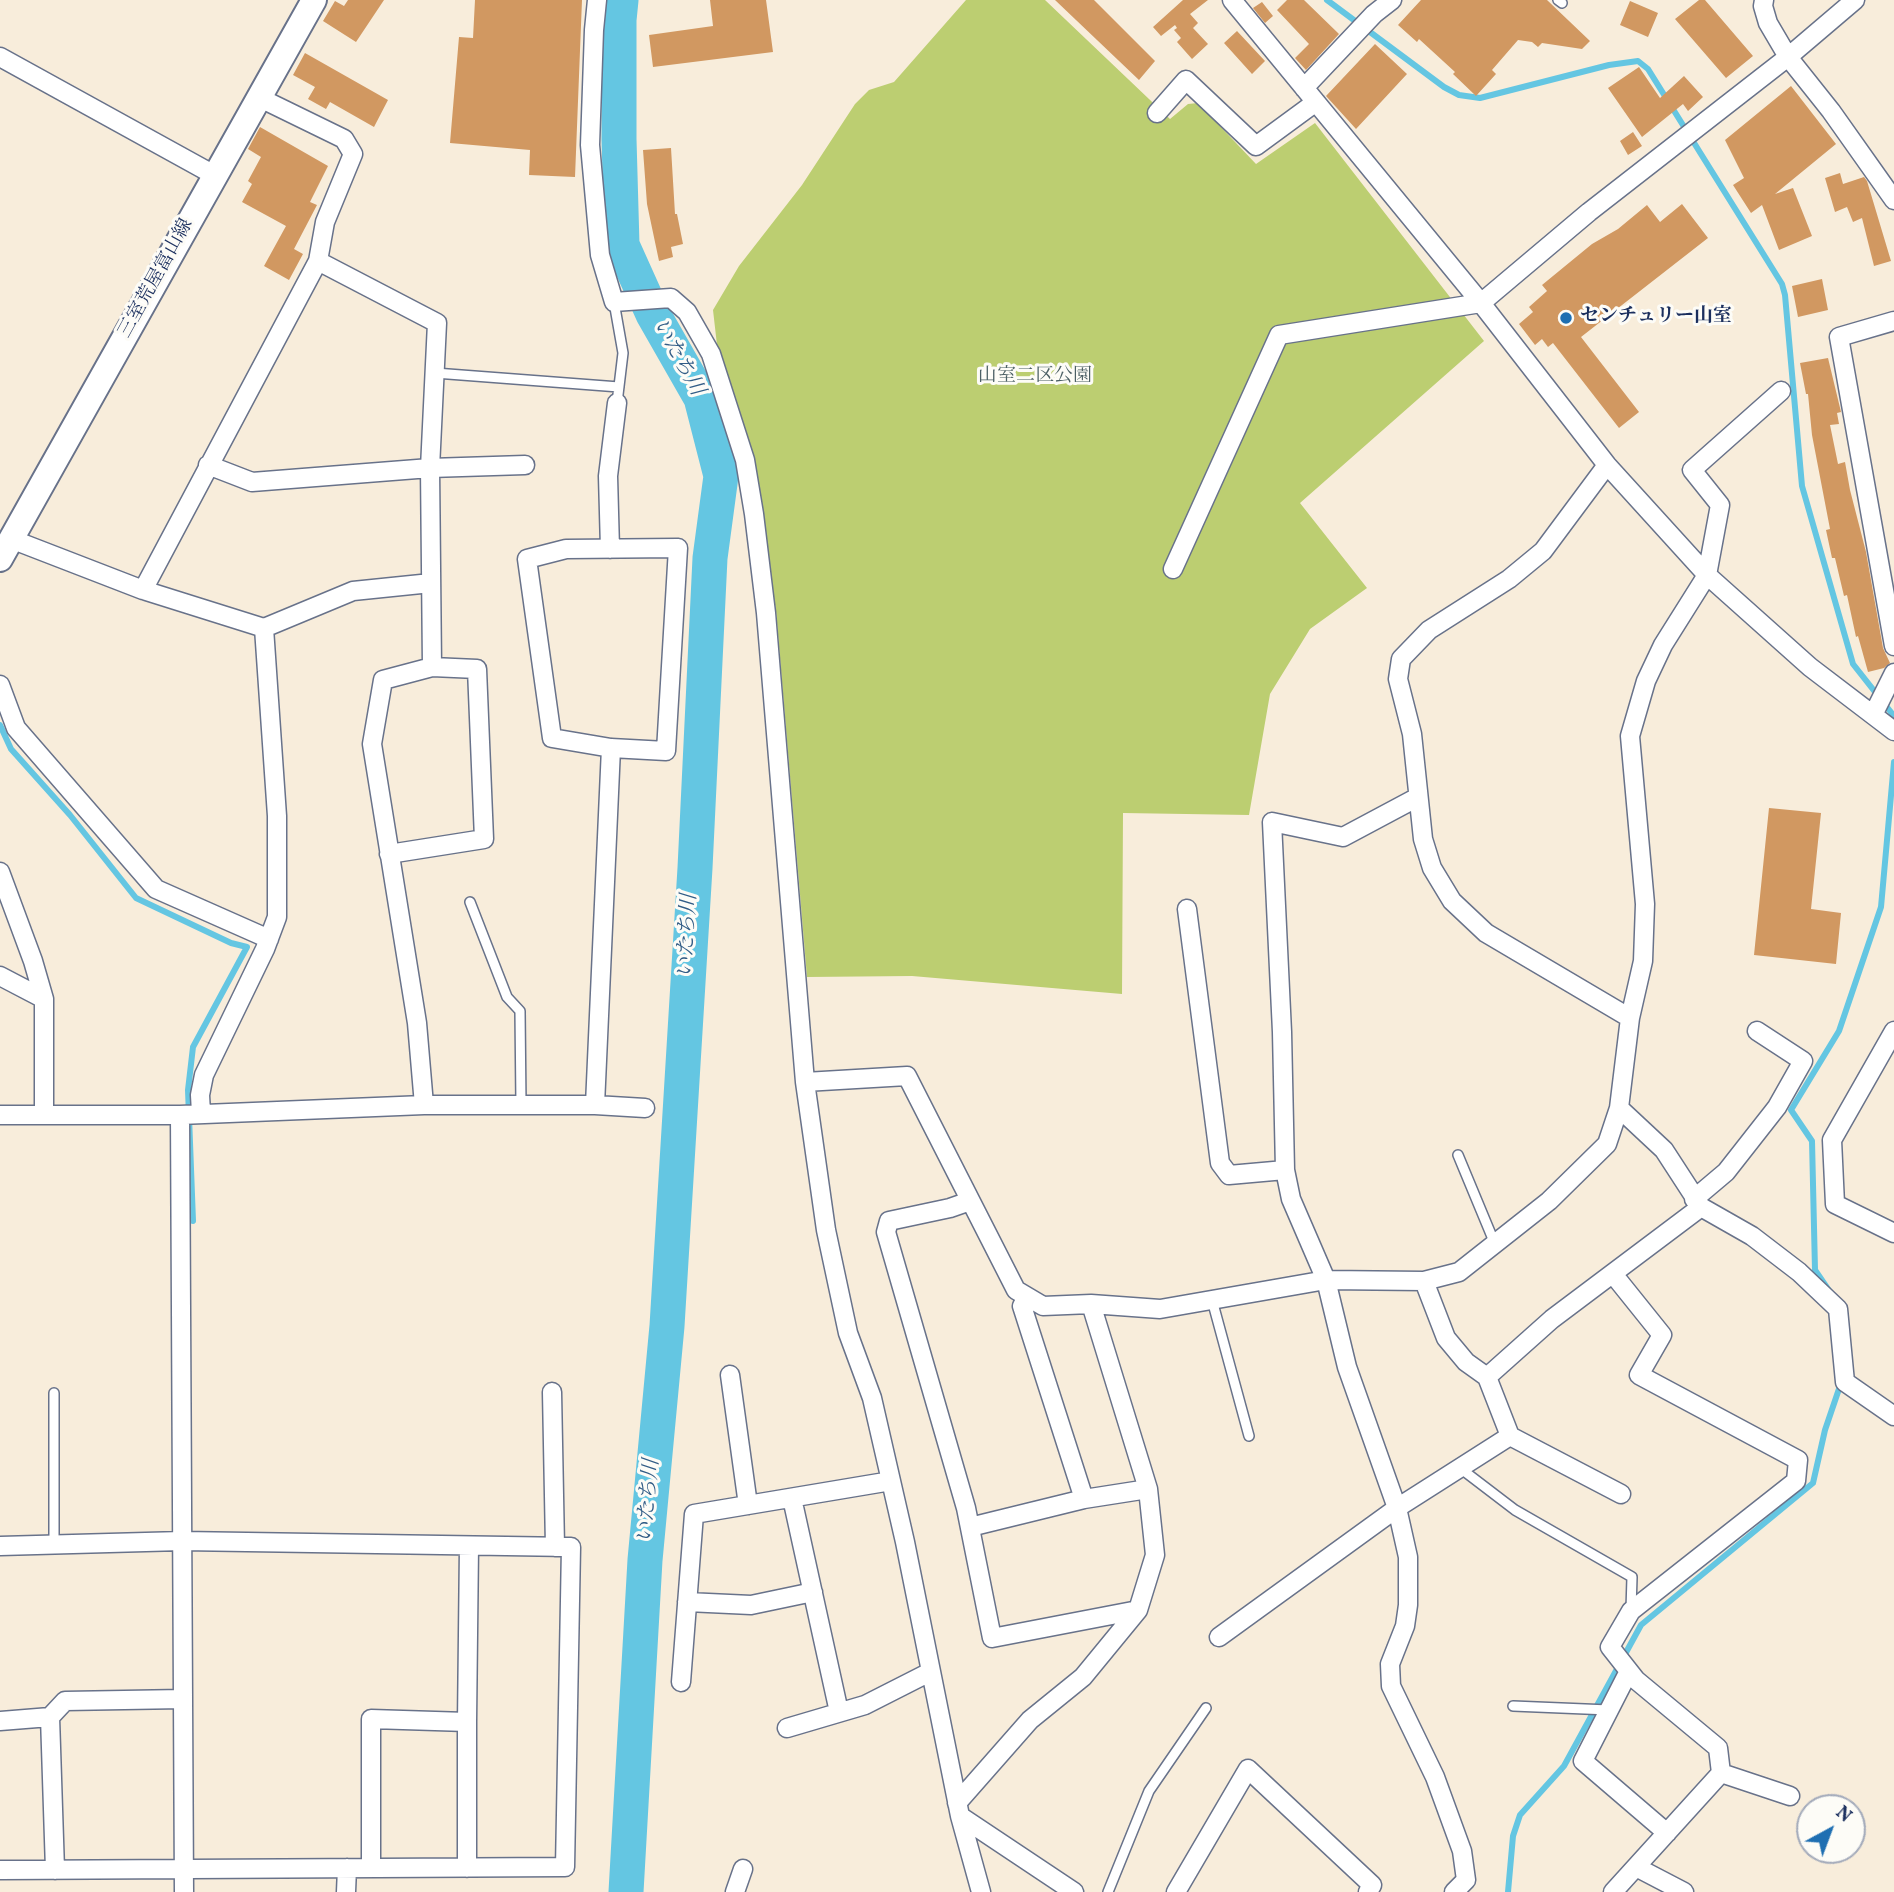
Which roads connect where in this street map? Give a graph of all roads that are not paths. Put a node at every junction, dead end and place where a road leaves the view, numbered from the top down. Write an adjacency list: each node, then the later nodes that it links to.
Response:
1 (314, 0): 10 (main road, 三室荒屋富山線)
2 (597, 0): 15 (street)
3 (1232, 0): 9 (street)
4 (1392, 0): 9 (street)
5 (1764, 0): 8 (street)
6 (1855, 0): 8 (street)
7 (0, 57): 12 (street)
8 (1788, 57): 13 (street); 16 (street)
9 (1310, 95): 11 (street); 16 (street)
10 (260, 98): 12 (main road, 三室荒屋富山線); 14 (street)
11 (1157, 113)
12 (216, 176): 25 (main road, 三室荒屋富山線)
13 (1894, 200)
14 (318, 261): 18 (street); 21 (street)
15 (614, 302): 20 (lane); 50 (street)
16 (1480, 303): 23 (street); 27 (street)
17 (1894, 321): 32 (street)
18 (435, 373): 20 (lane); 24 (street)
19 (1781, 391): 28 (street)
20 (618, 395): 26 (street)
21 (208, 465): 24 (street); 30 (street)
22 (525, 465): 24 (street)
23 (1607, 465): 28 (street); 39 (street)
24 (430, 468): 29 (street)
25 (5, 549): 30 (street)
26 (610, 549): 38 (street); 38 (street)
27 (1173, 569)
28 (1707, 575): 36 (street); 47 (street)
29 (431, 583): 31 (street); 33 (street)
30 (143, 590): 31 (street)
31 (264, 628): 44 (street)
32 (1894, 646)
33 (432, 667): 40 (street); 40 (street)
34 (1894, 673): 36 (street)
35 (0, 685): 44 (street)
36 (1873, 715): 37 (street)
37 (1894, 731)
38 (611, 748): 53 (street)
39 (1418, 797): 47 (street); 61 (street)
40 (389, 854): 51 (street)
41 (0, 872): 46 (street)
42 (470, 902): 52 (lane)
43 (1188, 909): 61 (street)
44 (269, 939): 56 (street)
45 (0, 976): 46 (street)
46 (44, 999): 58 (street)
47 (1630, 1018): 55 (street)
48 (1757, 1031): 63 (street)
49 (1894, 1031): 64 (street)
50 (805, 1082): 62 (street); 80 (street)
51 (424, 1105): 52 (street); 56 (street)
52 (521, 1105): 53 (street)
53 (595, 1105): 54 (street)
54 (645, 1108)
55 (1619, 1108): 63 (street); 65 (street)
56 (201, 1113): 59 (street)
57 (0, 1115): 58 (street)
58 (44, 1115): 59 (street)
59 (180, 1115): 88 (street)
60 (1458, 1155): 65 (lane)
61 (1285, 1170): 67 (street)
62 (970, 1201): 69 (street); 87 (street)
63 (1697, 1203): 66 (street); 76 (street)
64 (1894, 1232)
65 (1495, 1244): 68 (street)
66 (1613, 1274): 73 (street); 96 (street)
67 (1326, 1280): 68 (street); 70 (street); 86 (street)
68 (1424, 1281): 73 (street)
69 (1027, 1297): 71 (street); 84 (street)
70 (1212, 1300): 71 (street); 77 (lane)
71 (1091, 1304): 81 (street)
72 (730, 1375): 85 (street)
73 (1487, 1377): 78 (street)
74 (552, 1392): 92 (street)
75 (54, 1393): 89 (lane)
76 (1894, 1416)
77 (1249, 1436)
78 (1510, 1436): 79 (street); 82 (street)
79 (1460, 1468): 86 (street); 96 (lane)
80 (891, 1481): 83 (street); 99 (street)
81 (1148, 1489): 84 (street); 95 (street)
82 (1622, 1494)
83 (792, 1498): 85 (street); 93 (street)
84 (1084, 1499): 87 (street)
85 (748, 1505): 94 (street)
86 (1397, 1508): 97 (street); 130 (street)
87 (970, 1527): 95 (street)
88 (181, 1541): 89 (street); 91 (street); 101 (street)
89 (54, 1545): 90 (street)
90 (0, 1546)
91 (469, 1546): 92 (street); 108 (street)
92 (555, 1547): 118 (street)
93 (813, 1592): 94 (street); 105 (street)
94 (687, 1602): 100 (street)
95 (1138, 1610): 112 (street)
96 (1631, 1611): 98 (street)
97 (1219, 1637)
98 (1629, 1671): 104 (street); 110 (street)
99 (930, 1672): 105 (street); 112 (street)
100 (681, 1682)
101 (183, 1699): 106 (street); 115 (street)
102 (1513, 1706): 104 (lane)
103 (1206, 1708): 127 (lane)
104 (1609, 1710): 113 (street)
105 (839, 1712): 109 (street)
106 (50, 1717): 107 (street); 121 (street)
107 (0, 1721)
108 (467, 1722): 117 (street); 118 (street)
109 (787, 1728)
110 (1721, 1773): 111 (street); 113 (street)
111 (1790, 1796)
112 (958, 1809): 125 (street); 126 (street)
113 (1667, 1832): 114 (street)
114 (1636, 1867): 131 (street); 132 (street)
115 (184, 1868): 116 (street); 121 (street); 122 (street)
116 (347, 1868): 117 (street); 123 (street)
117 (371, 1868): 118 (street)
118 (467, 1868)
119 (743, 1868): 124 (street)
120 (0, 1870): 121 (street)
121 (55, 1870)
122 (184, 1892)
123 (346, 1892)
124 (736, 1892)
125 (981, 1892)
126 (1074, 1892)
127 (1108, 1892)
128 (1176, 1892): 129 (street)
129 (1368, 1892)
130 (1454, 1892)
131 (1613, 1892)
132 (1684, 1892)

